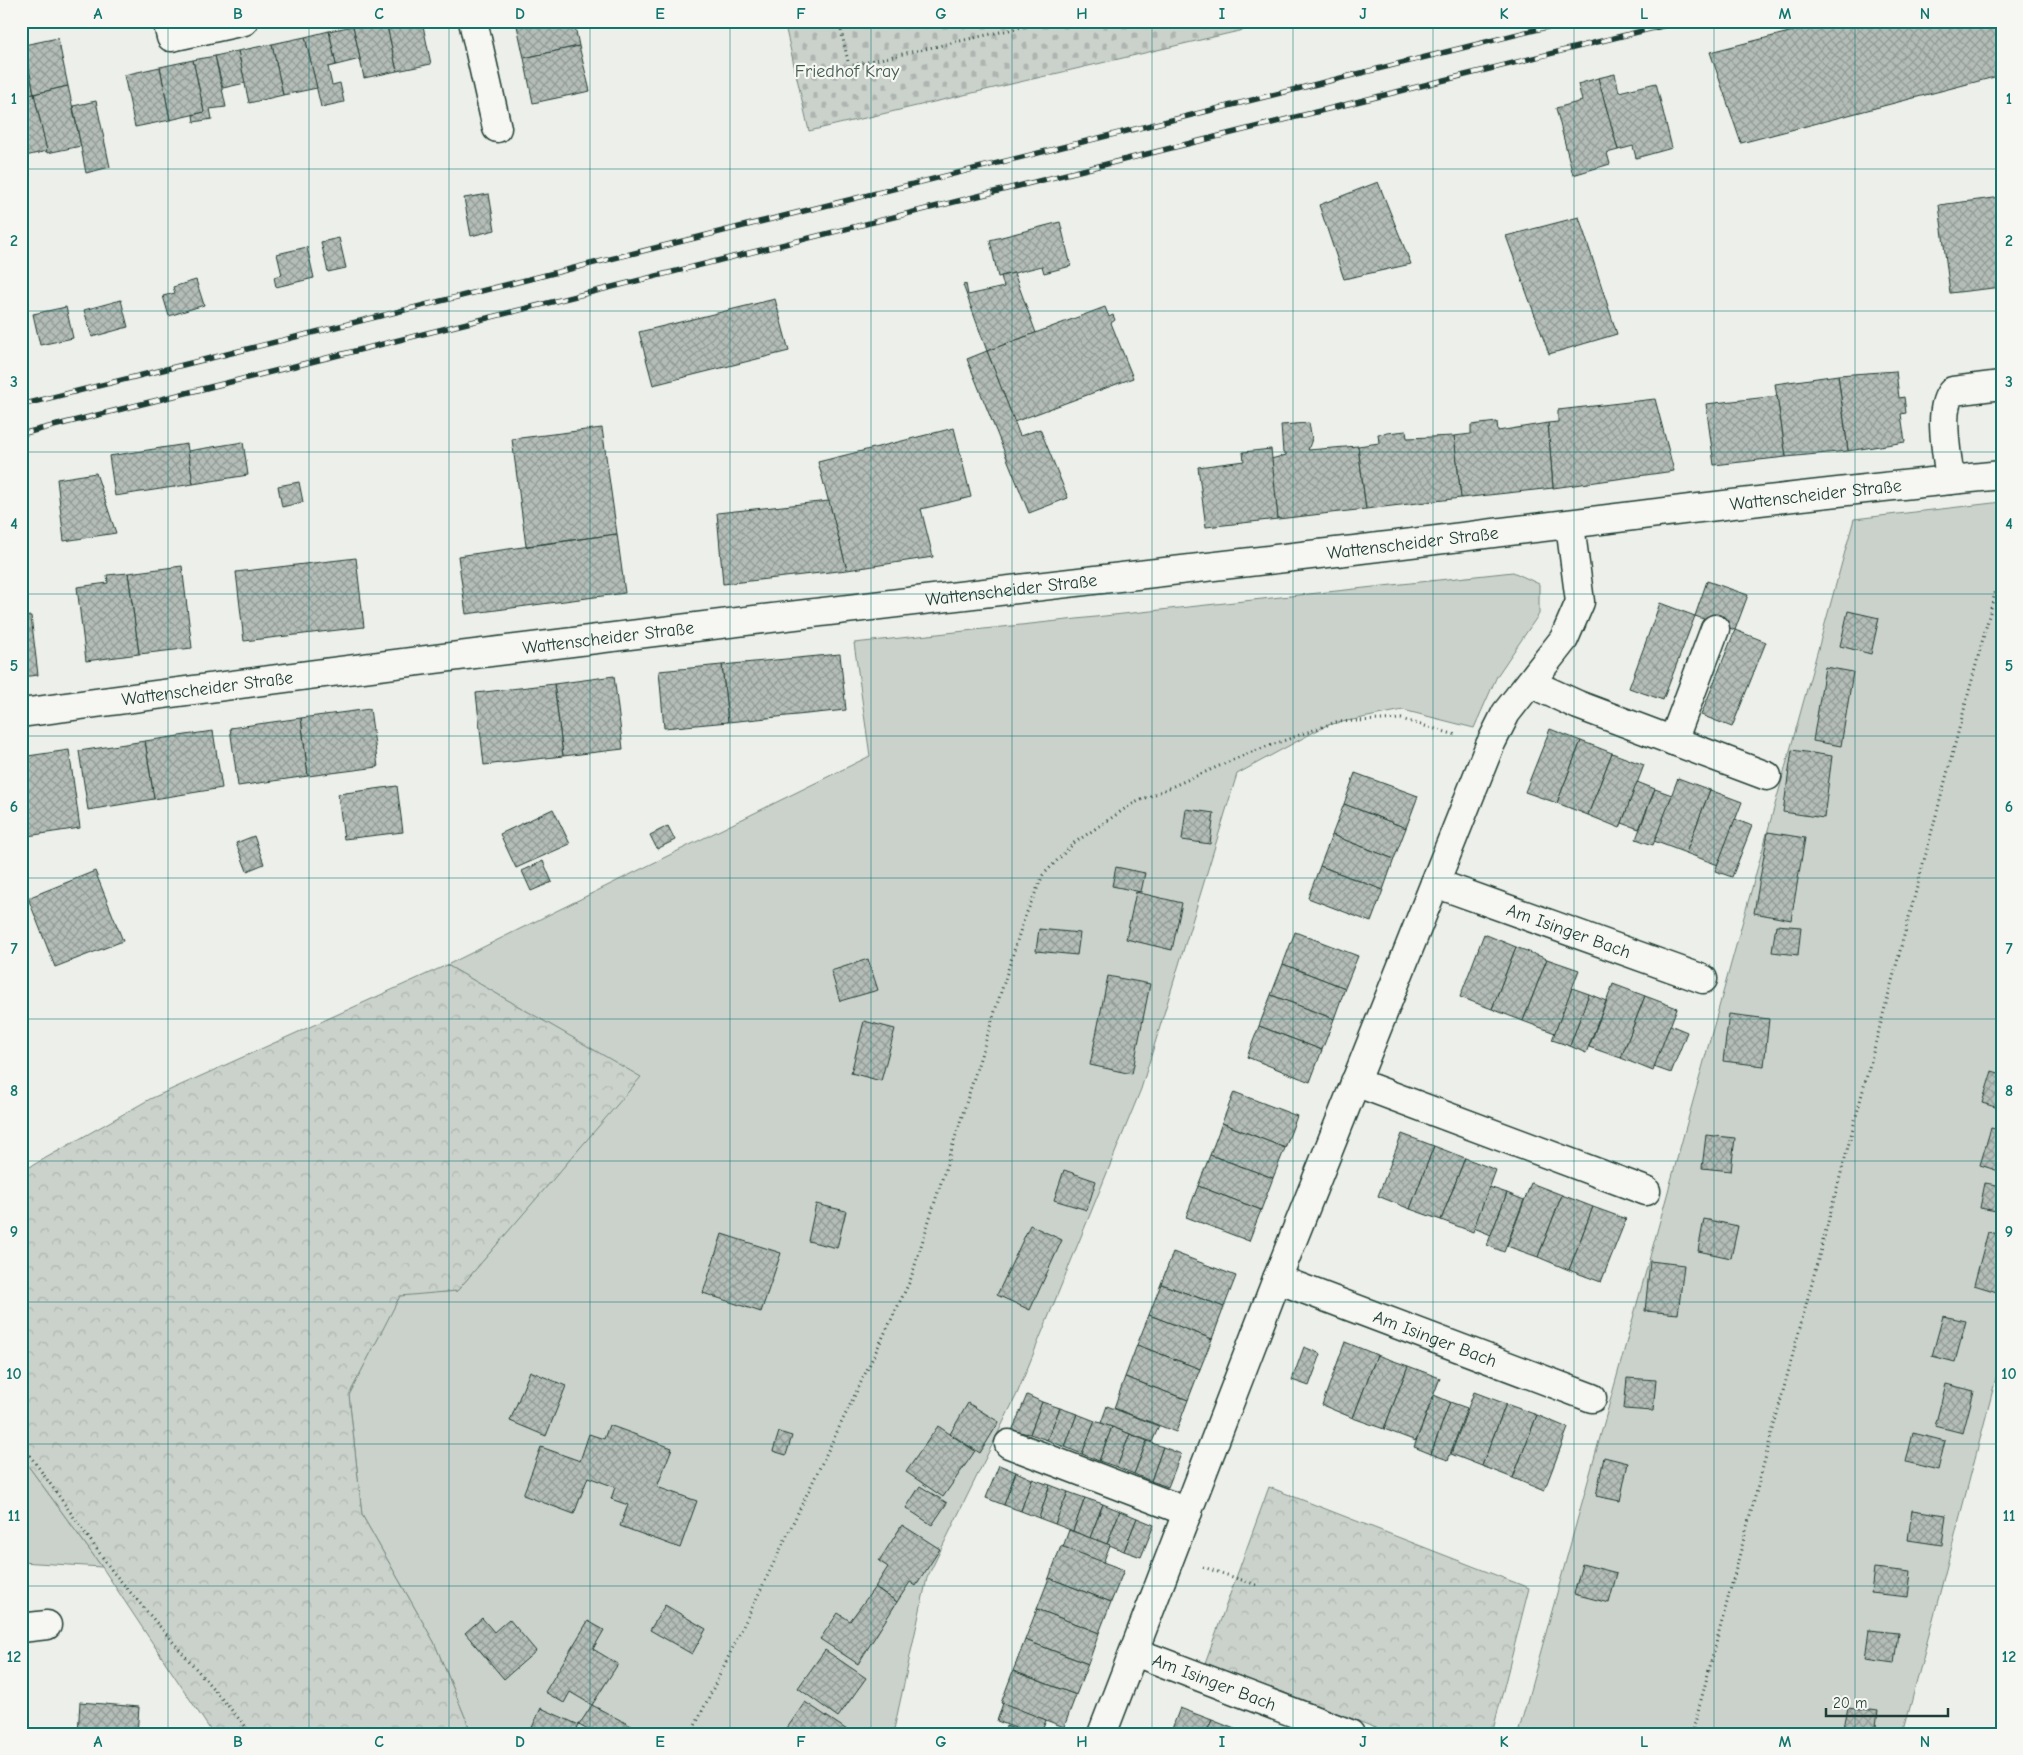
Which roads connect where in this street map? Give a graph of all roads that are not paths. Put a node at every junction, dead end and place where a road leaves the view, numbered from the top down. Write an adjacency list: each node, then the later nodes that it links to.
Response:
1 (167, 21): 2 (street)
2 (244, 21)
3 (473, 21): 4 (street)
4 (497, 128)
5 (2000, 385): 7 (street)
6 (2002, 475): 7 (street, Wattenscheider Straße)
7 (1950, 480): 8 (street, Wattenscheider Straße)
8 (1570, 525): 10 (street, Am Isinger Bach); 11 (street, Wattenscheider Straße)
9 (1715, 629): 12 (street)
10 (1530, 683): 12 (street); 14 (street, Am Isinger Bach)
11 (21, 713)
12 (1673, 741): 13 (street)
13 (1767, 776)
14 (1435, 883): 15 (street, Am Isinger Bach); 16 (street, Am Isinger Bach)
15 (1703, 979)
16 (1355, 1082): 17 (street); 18 (street, Am Isinger Bach)
17 (1646, 1191)
18 (1277, 1279): 19 (street, Am Isinger Bach); 21 (street, Am Isinger Bach)
19 (1592, 1398)
20 (1009, 1444): 21 (street)
21 (1188, 1512): 22 (street, Am Isinger Bach)
22 (1135, 1652): 23 (street, Am Isinger Bach); 24 (street, Am Isinger Bach)
23 (1102, 1734)
24 (1350, 1734)

